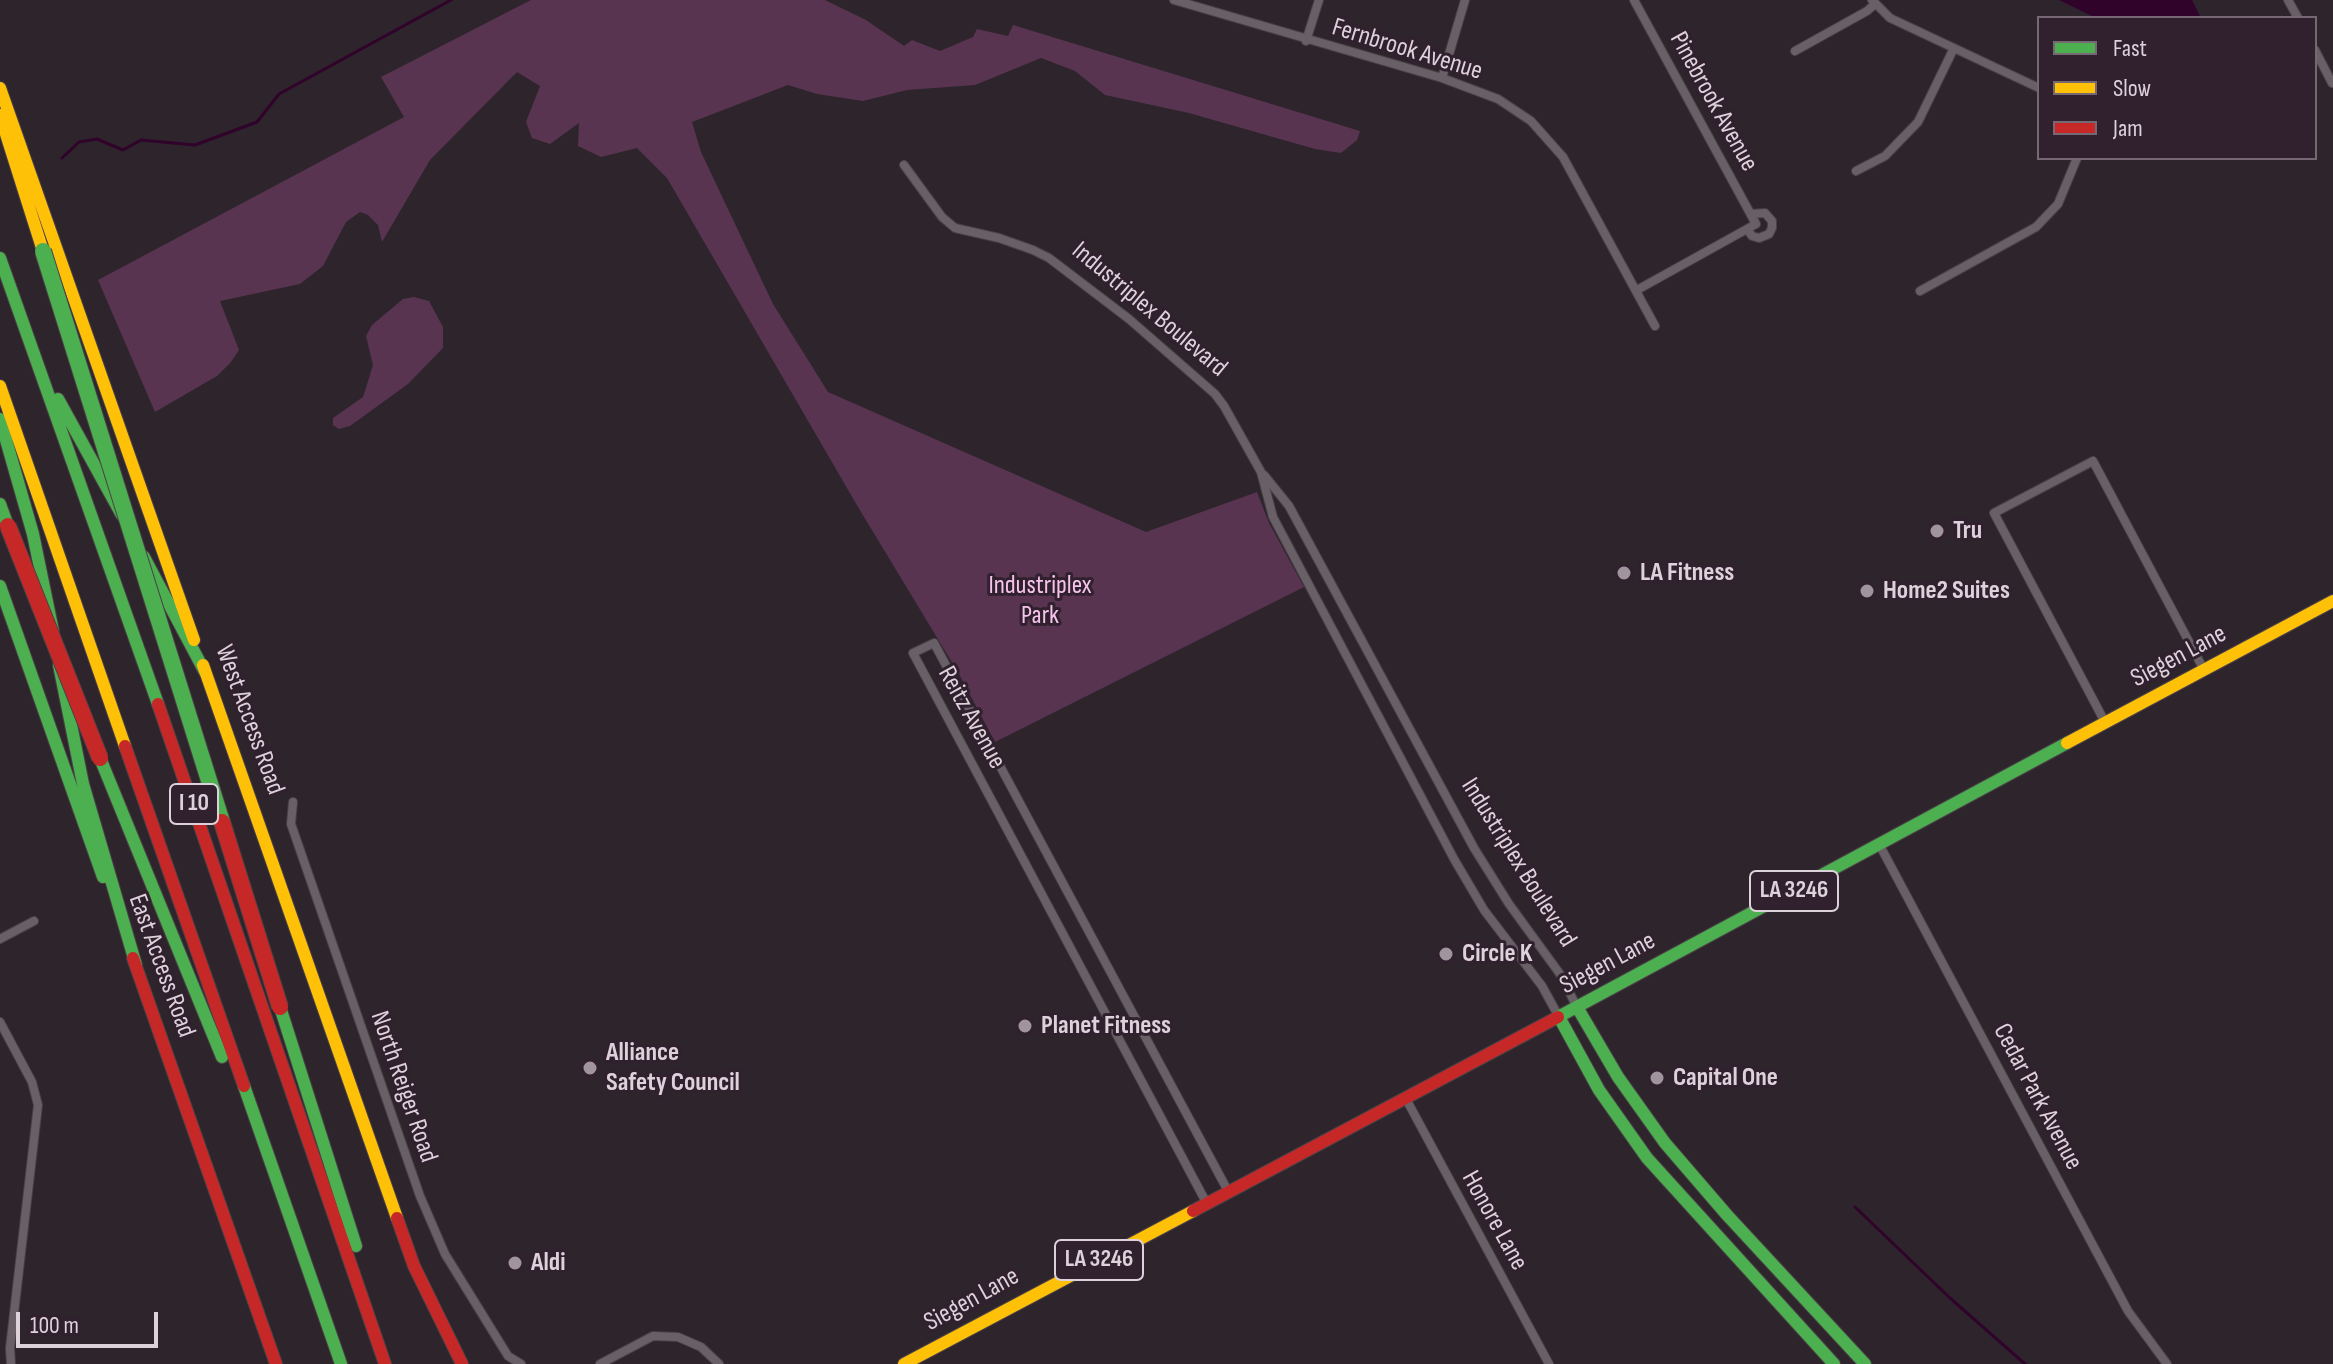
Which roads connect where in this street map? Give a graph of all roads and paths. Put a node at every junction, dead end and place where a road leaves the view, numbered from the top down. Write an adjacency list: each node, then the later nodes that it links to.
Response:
1 (1174, 0): 6 (street, Fernbrook Avenue)
2 (1319, 0): 6 (street)
3 (1465, 0): 10 (street)
4 (1634, 0): 18 (street, Pinebrook Avenue)
5 (1873, 2): 7 (street); 8 (street)
6 (1306, 41): 10 (street, Fernbrook Avenue)
7 (1953, 50): 12 (street); 17 (street)
8 (1795, 51)
9 (2317, 54): 11 (street)
10 (1442, 78): 21 (street, Fernbrook Avenue)
11 (2332, 83)
12 (2037, 87)
13 (0, 88): 32 (main road, West Access Road)
14 (0, 115): 46 (main road, bridge)
15 (2076, 160): 22 (street)
16 (904, 165): 27 (street, Industriplex Boulevard)
17 (1856, 171)
18 (1751, 214): 19 (street, Pinebrook Avenue); 19 (street)
19 (1747, 229): 21 (street)
20 (0, 258): 24 (main road, I 10)
21 (1637, 290): 23 (street, Fernbrook Avenue)
22 (1920, 291)
23 (1655, 326)
24 (34, 353): 32 (main road); 46 (main road, I 10)
25 (0, 386): 45 (main road, I 10)
26 (0, 419): 38 (main road)
27 (1261, 472): 39 (street, Industriplex Boulevard); 40 (street, Industriplex Boulevard)
28 (0, 504): 45 (main road, bridge)
29 (0, 586): 38 (main road, East Access Road)
30 (2333, 601): 31 (main road, Siegen Lane / LA 3246)
31 (2205, 671): 33 (main road, Siegen Lane / LA 3246); 33 (street)
32 (205, 672): 50 (main road, West Access Road)
33 (2106, 724): 35 (main road, Siegen Lane / LA 3246)
34 (293, 802): 51 (street, North Reiger Road)
35 (1879, 844): 39 (main road, Siegen Lane / LA 3246); 58 (street, Cedar Park Avenue)
36 (34, 921): 37 (street)
37 (0, 939)
38 (136, 965): 48 (main road, East Access Road)
39 (1577, 1007): 40 (main road, Siegen Lane / LA 3246); 57 (main road, Industriplex Boulevard)
40 (1559, 1017): 42 (main road, Siegen Lane / LA 3246); 56 (main road, Industriplex Boulevard)
41 (0, 1022): 47 (street)
42 (1405, 1097): 43 (main road, Siegen Lane / LA 3246); 55 (street, Honore Lane)
43 (1228, 1191): 44 (main road, Siegen Lane / LA 3246); 44 (street, Reitz Avenue)
44 (1206, 1202): 54 (main road, Siegen Lane / LA 3246)
45 (286, 1209): 49 (main road, I 10)
46 (383, 1358)
47 (11, 1364)
48 (276, 1364)
49 (341, 1364)
50 (462, 1364)
51 (521, 1364)
52 (600, 1364): 53 (street)
53 (719, 1364)
54 (904, 1364)
55 (1549, 1364)
56 (1834, 1364)
57 (1865, 1364)
58 (2167, 1364)

